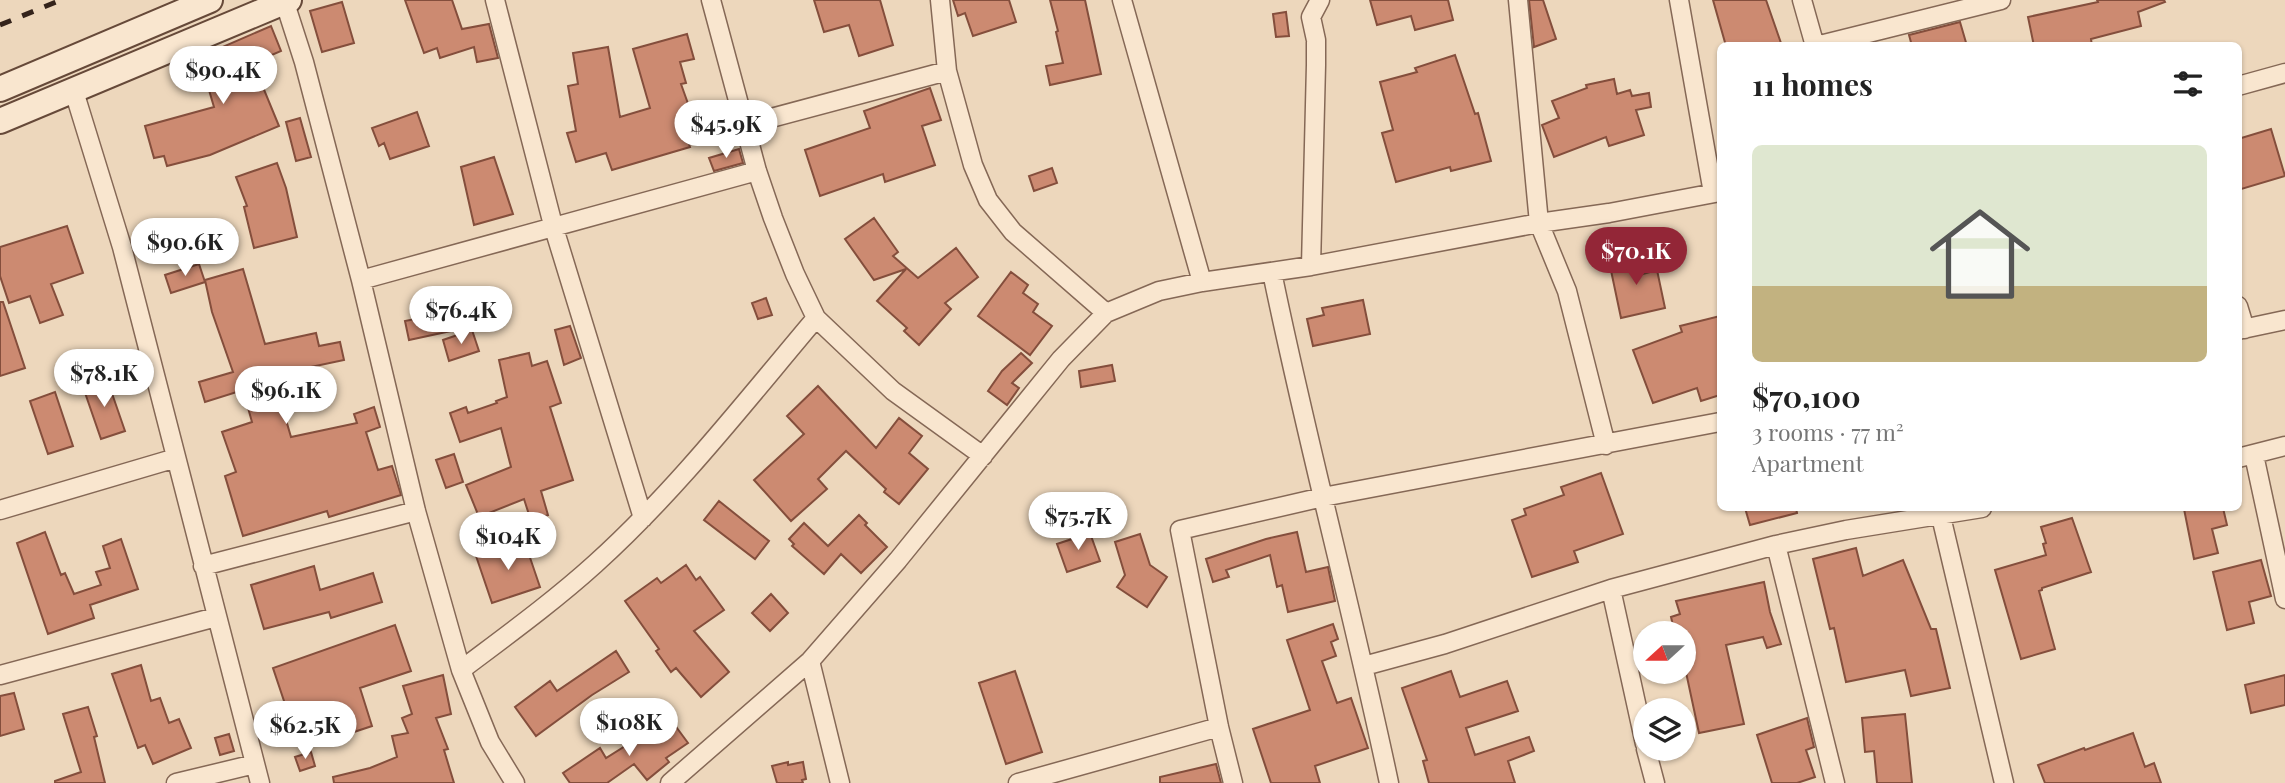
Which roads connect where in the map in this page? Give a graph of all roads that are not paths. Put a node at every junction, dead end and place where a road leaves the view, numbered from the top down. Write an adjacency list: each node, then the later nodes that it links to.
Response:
1 (210, 0): 18 (main road)
2 (495, 0): 24 (street)
3 (710, 0): 20 (street)
4 (940, 0): 14 (street)
5 (1122, 0): 28 (street)
6 (1320, 0): 25 (street)
7 (1518, 0): 23 (street)
8 (1679, 0): 22 (street)
9 (1802, 0): 12 (street)
10 (2001, 0): 13 (street)
11 (286, 1): 17 (main road); 27 (street)
12 (1815, 42)
13 (1832, 42)
14 (947, 71): 20 (street); 29 (street)
15 (2285, 73): 16 (street)
16 (2242, 85)
17 (74, 88): 19 (main road); 38 (street)
18 (0, 89)
19 (0, 121)
20 (745, 125): 21 (street)
21 (757, 171): 24 (street); 30 (street)
22 (1717, 193): 23 (street)
23 (1539, 223): 25 (street); 34 (street)
24 (553, 225): 27 (street); 43 (street)
25 (1311, 266): 26 (street)
26 (1272, 272): 28 (street); 39 (street)
27 (361, 280): 41 (street)
28 (1202, 282): 29 (street)
29 (1106, 313): 36 (street)
30 (816, 318): 36 (street); 43 (street)
31 (2285, 320): 32 (street)
32 (2242, 330)
33 (1717, 423): 34 (street)
34 (1606, 444): 39 (street)
35 (2285, 446): 37 (street)
36 (983, 456): 49 (street)
37 (2246, 457): 47 (street)
38 (176, 458): 40 (street); 45 (street)
39 (1323, 497): 50 (street); 54 (street)
40 (0, 510)
41 (416, 511): 45 (street); 51 (street)
42 (1940, 512): 44 (street); 67 (street)
43 (643, 518): 51 (street)
44 (1776, 545): 46 (street); 66 (street)
45 (203, 566): 48 (street)
46 (1611, 589): 50 (street); 53 (street)
47 (2285, 599)
48 (216, 617): 52 (street); 56 (street)
49 (810, 662): 60 (street); 61 (street)
50 (1364, 666): 64 (street)
51 (461, 670): 59 (street)
52 (0, 675)
53 (1635, 698)
54 (1219, 727): 62 (street); 63 (street)
55 (1650, 761): 65 (street)
56 (255, 764): 57 (street); 58 (street)
57 (176, 783)
58 (260, 783)
59 (515, 783)
60 (670, 783)
61 (840, 783)
62 (1018, 783)
63 (1233, 783)
64 (1389, 783)
65 (1656, 783)
66 (1835, 783)
67 (2004, 783)

